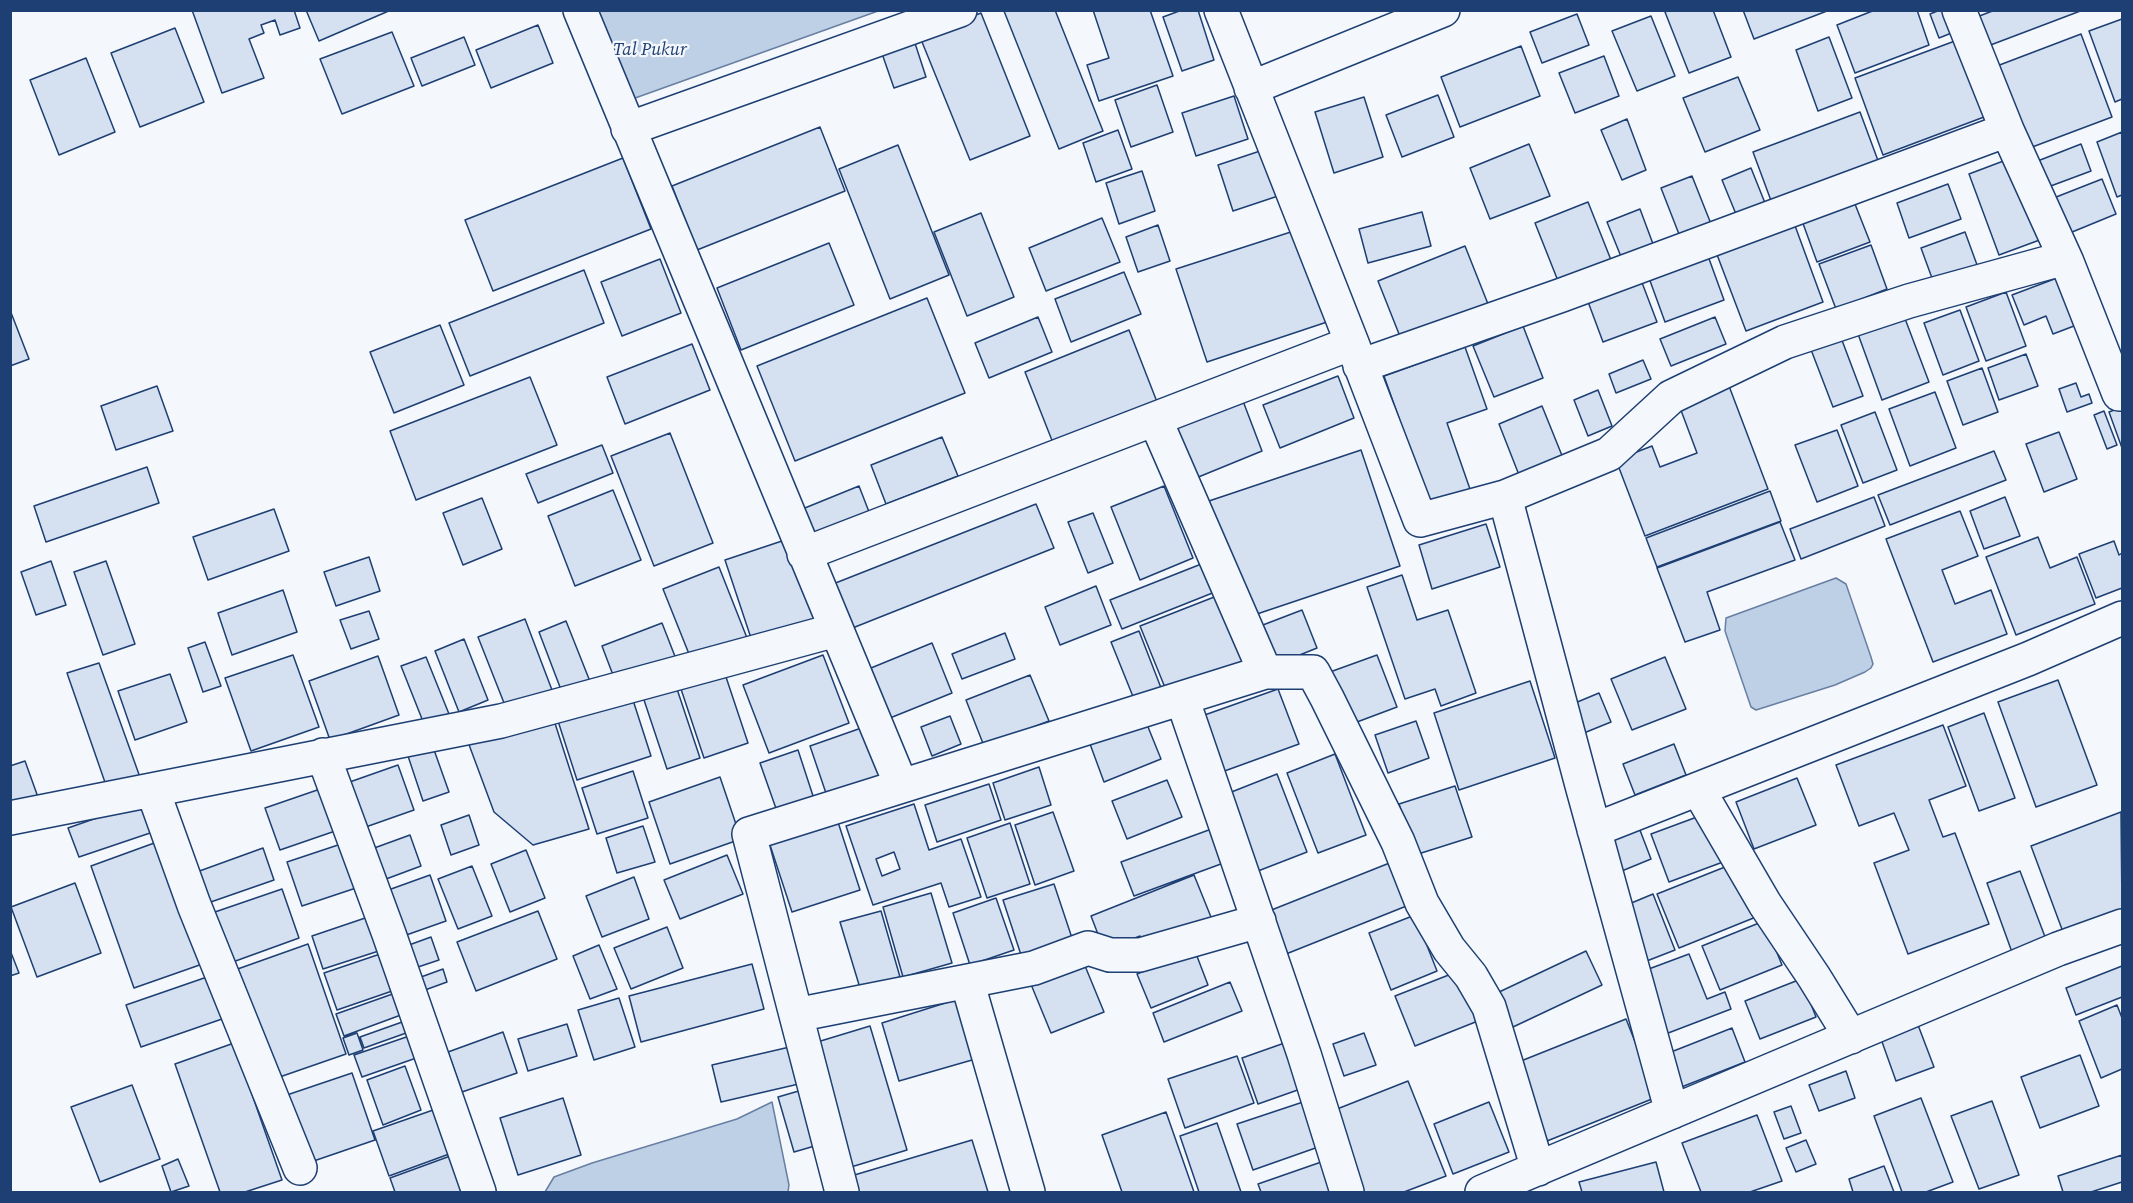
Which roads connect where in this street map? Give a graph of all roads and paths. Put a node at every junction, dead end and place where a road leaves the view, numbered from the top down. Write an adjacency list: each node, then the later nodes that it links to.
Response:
1 (580, 10): 7 (street)
2 (960, 10): 7 (street)
3 (1221, 10): 6 (street)
4 (1443, 10): 6 (street)
5 (1959, 10): 8 (street)
6 (1251, 88): 10 (street)
7 (628, 129): 14 (street)
8 (2007, 130): 9 (street); 10 (street)
9 (2065, 258): 11 (street); 13 (street)
10 (1356, 355): 12 (street); 13 (street)
11 (2122, 394)
12 (1155, 419): 14 (street); 17 (street)
13 (1505, 496): 24 (street)
14 (804, 554): 16 (street)
15 (2122, 618): 21 (street)
16 (836, 630): 19 (street); 20 (street)
17 (1265, 672): 18 (street); 32 (street)
18 (1182, 698): 20 (street); 25 (street)
19 (323, 755): 22 (street); 33 (street)
20 (901, 785): 28 (street)
21 (1698, 789): 24 (street); 29 (street)
22 (153, 791): 23 (street); 31 (street)
23 (10, 818)
24 (1594, 830): 30 (street)
25 (1258, 921): 27 (street); 36 (street)
26 (2122, 926): 29 (street)
27 (967, 981): 28 (street); 35 (street)
28 (796, 1015): 34 (street)
29 (1851, 1037): 30 (street)
30 (1672, 1112): 32 (street)
31 (300, 1168)
32 (1538, 1169): 37 (street)
33 (479, 1192)
34 (842, 1192)
35 (1028, 1192)
36 (1347, 1192)
37 (1482, 1192)

